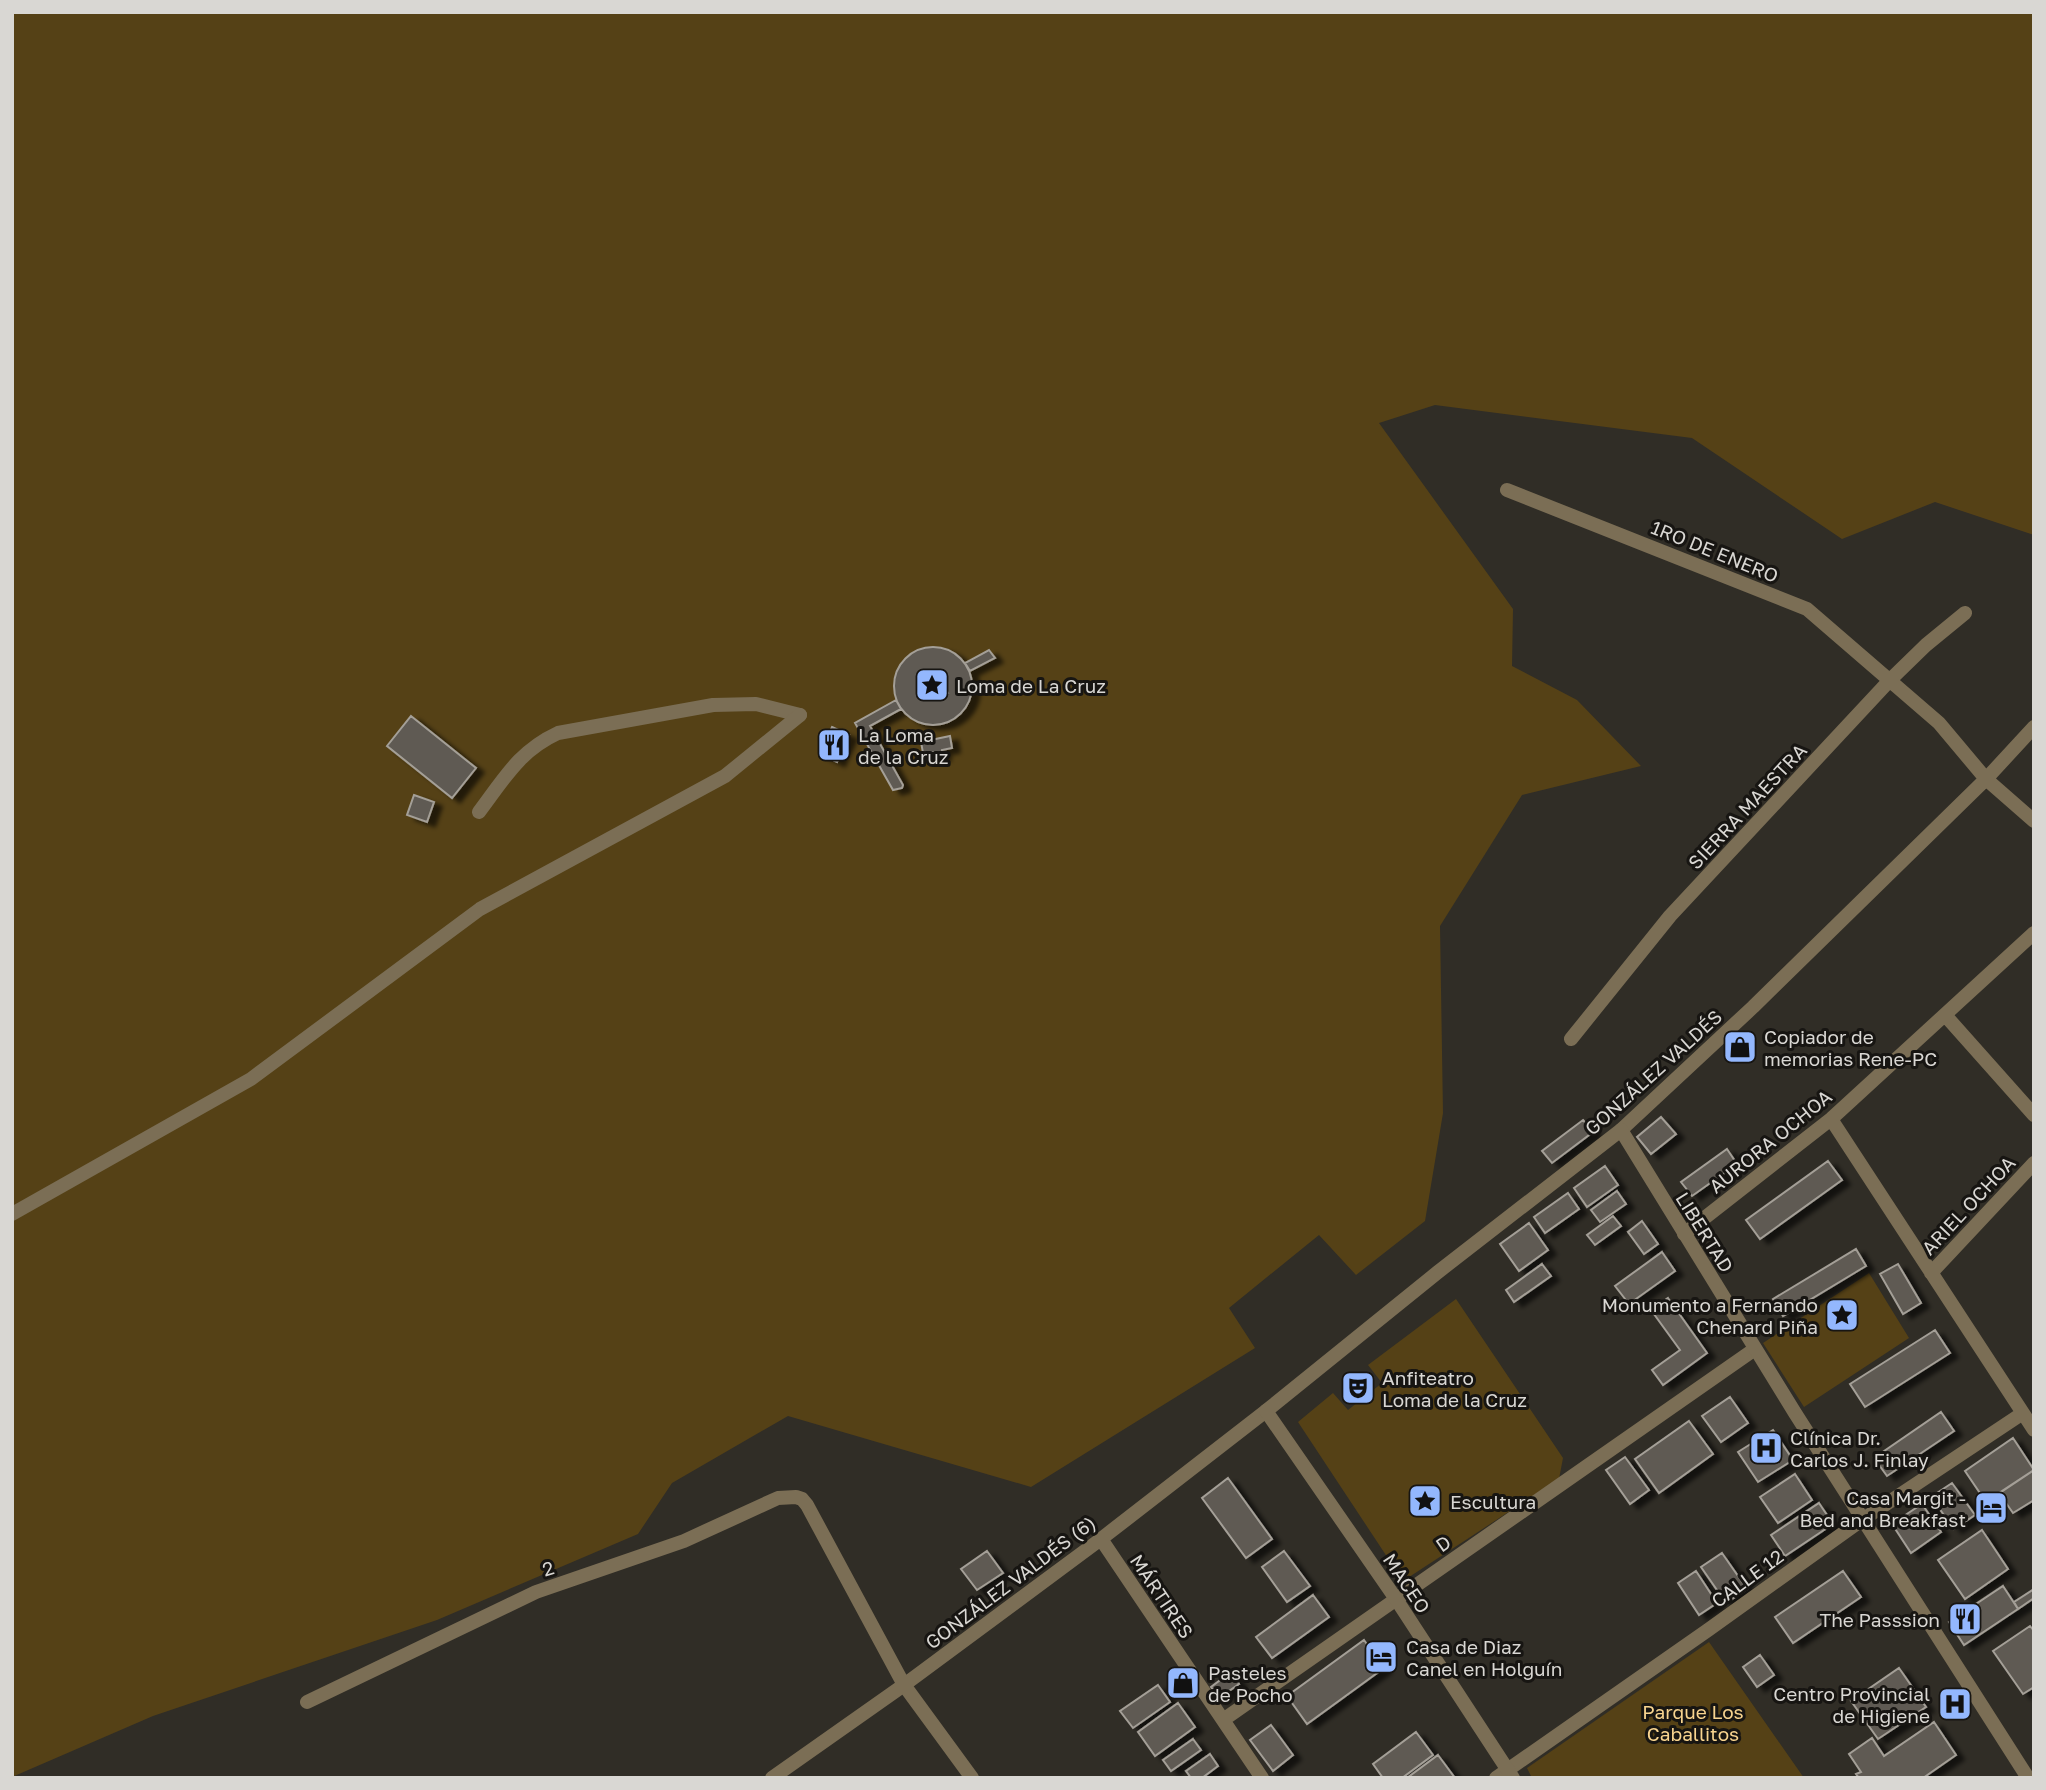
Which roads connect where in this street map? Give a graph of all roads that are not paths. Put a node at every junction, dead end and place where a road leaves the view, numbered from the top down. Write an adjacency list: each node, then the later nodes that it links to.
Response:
1 (1507, 490): 3 (street, 1RO DE ENERO)
2 (1965, 613): 3 (street, SIERRA MAESTRA)
3 (1890, 680): 5 (street, 1RO DE ENERO); 10 (street, SIERRA MAESTRA)
4 (2034, 727): 5 (street, GONZÁLEZ VALDÉS)
5 (1986, 779): 7 (street, 1RO DE ENERO); 13 (street, GONZÁLEZ VALDÉS)
6 (479, 812): 15 (street)
7 (2034, 821)
8 (2034, 933): 9 (street, AURORA OCHOA)
9 (1945, 1015): 11 (street); 12 (street, AURORA OCHOA)
10 (1571, 1039)
11 (2034, 1115)
12 (1831, 1119): 16 (street, AURORA OCHOA); 17 (street)
13 (1621, 1130): 16 (street, LIBERTAD); 19 (street, GONZÁLEZ VALDÉS)
14 (2034, 1163): 17 (street, ARIEL OCHOA)
15 (12, 1214)
16 (1684, 1234): 18 (street, LIBERTAD)
17 (1931, 1273): 20 (street)
18 (1755, 1349): 22 (street, LIBERTAD); 24 (street, D)
19 (1266, 1411): 23 (street, GONZÁLEZ VALDÉS (6)); 24 (street, MACEO)
20 (2023, 1413): 21 (street); 22 (street, CALLE 12)
21 (2034, 1430)
22 (1862, 1519): 28 (street, CALLE 12); 32 (street, LIBERTAD)
23 (1101, 1539): 25 (street, GONZÁLEZ VALDÉS (6)); 27 (street, MÁRTIRES)
24 (1396, 1599): 27 (street, D); 28 (street, MACEO)
25 (904, 1685): 26 (street, 2); 29 (street, GONZÁLEZ VALDÉS (6)); 30 (street)
26 (307, 1702)
27 (1223, 1720): 31 (street, MÁRTIRES)
28 (1506, 1775)
29 (773, 1778)
30 (972, 1778)
31 (1262, 1778)
32 (2028, 1778)

